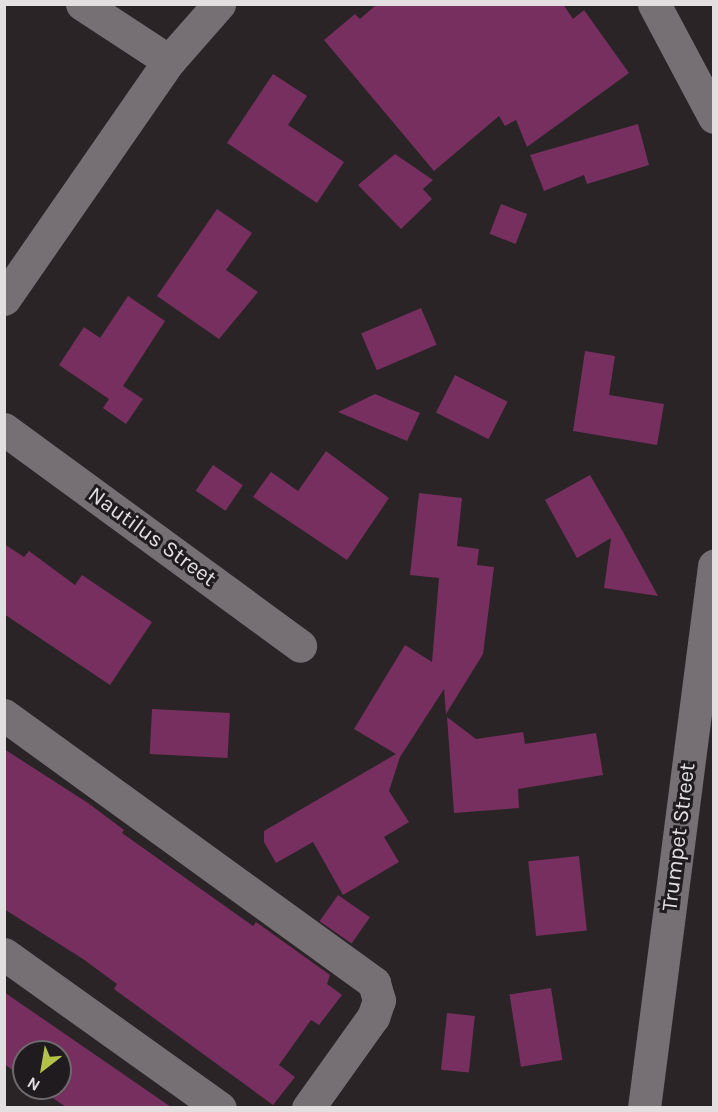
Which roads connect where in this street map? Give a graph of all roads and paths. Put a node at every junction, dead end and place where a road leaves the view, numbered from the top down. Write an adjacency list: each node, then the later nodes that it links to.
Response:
1 (82, 4): 4 (street)
2 (219, 4): 4 (street)
3 (654, 4): 5 (street)
4 (169, 61): 6 (street)
5 (714, 117)
6 (4, 299)
7 (4, 429): 9 (street, Nautilus Street)
8 (714, 566): 14 (street, Trumpet Street)
9 (300, 646)
10 (4, 715): 13 (street)
11 (4, 954): 12 (street)
12 (220, 1107)
13 (308, 1107)
14 (644, 1107)

